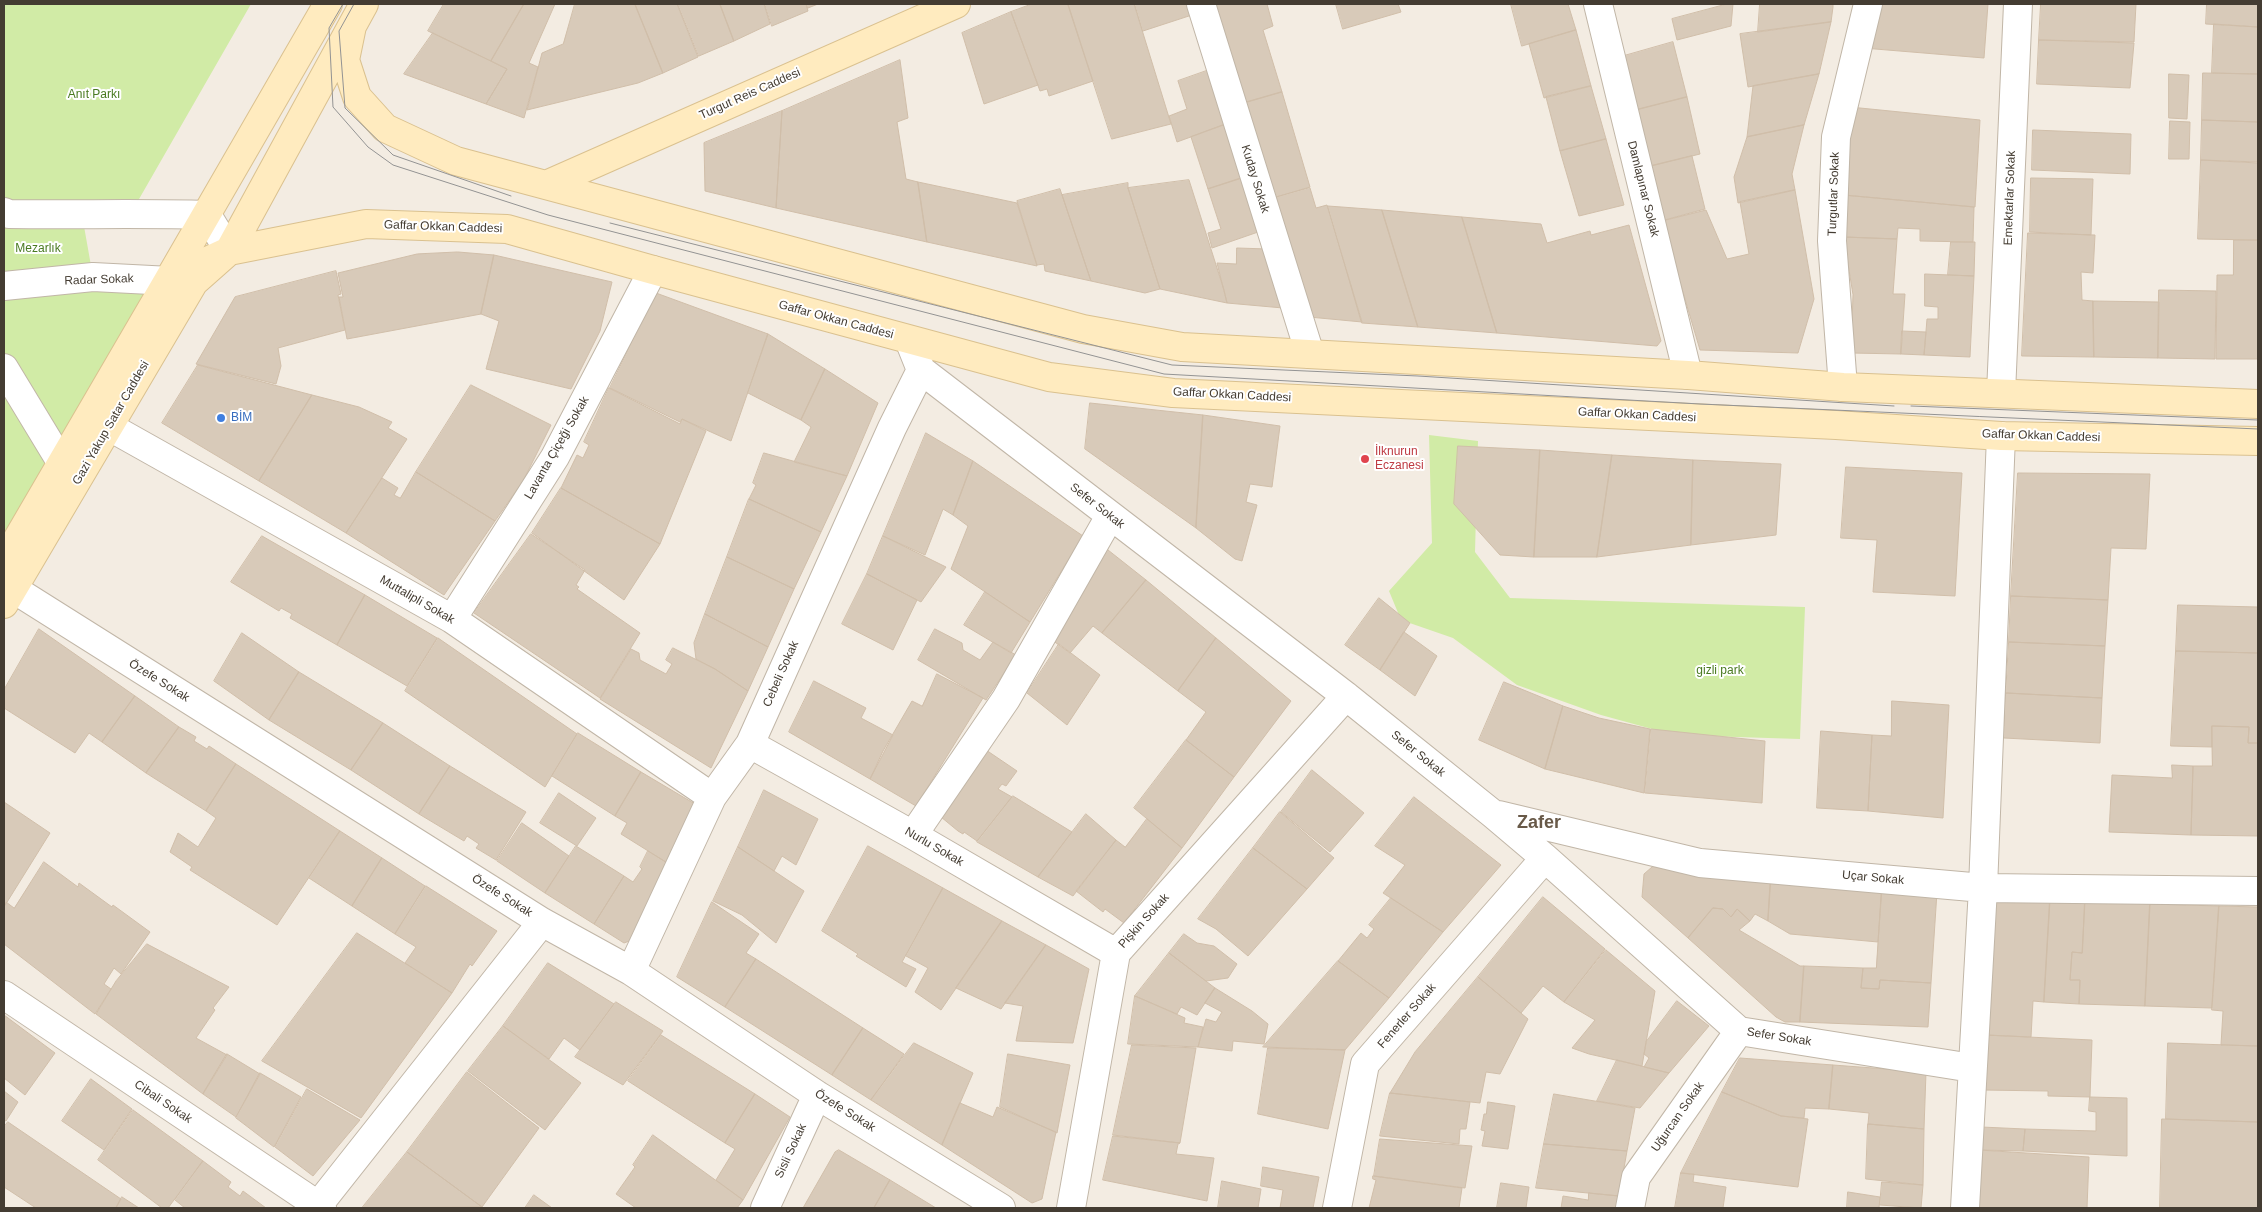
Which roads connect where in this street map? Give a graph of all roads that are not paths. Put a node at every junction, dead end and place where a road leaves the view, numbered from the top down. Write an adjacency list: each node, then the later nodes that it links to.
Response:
1 (328, 4): 11 (main road, Gazi Yakup Satar Caddesi)
2 (956, 4): 7 (main road, Turgut Reis Caddesi)
3 (1200, 4): 17 (street, Kuday Sokak)
4 (1598, 4): 20 (street, Damlapınar Sokak)
5 (1868, 4): 21 (street, Turgutlar Sokak)
6 (2018, 4): 22 (street, Emektarlar Sokak)
7 (928, 9): 9 (main road, Turgut Reis Caddesi)
8 (358, 15): 9 (main road); 12 (main road)
9 (546, 185): 17 (main road)
10 (4, 212): 11 (street)
11 (208, 215): 12 (street); 14 (main road, Gazi Yakup Satar Caddesi)
12 (229, 251): 13 (main road, Gaffar Okkan Caddesi); 14 (main road)
13 (653, 270): 16 (main road, Gaffar Okkan Caddesi); 31 (street, Lavanta Çiçeği Sokak)
14 (182, 281): 15 (street, Radar Sokak); 24 (main road, Gazi Yakup Satar Caddesi); 27 (main road, Gazi Yakup Satar Caddesi)
15 (4, 286)
16 (909, 340): 19 (street); 25 (main road, Gaffar Okkan Caddesi)
17 (1310, 354): 20 (main road)
18 (4, 368): 27 (street)
19 (921, 370): 28 (street, Sefer Sokak); 33 (street, Cebeli Sokak)
20 (1688, 375): 21 (main road)
21 (1843, 387): 22 (main road)
22 (2002, 393): 23 (main road)
23 (2258, 404)
24 (108, 426): 27 (main road, Gazi Yakup Satar Caddesi); 31 (street, Muttalipli Sokak)
25 (2001, 436): 26 (main road, Gaffar Okkan Caddesi); 38 (street)
26 (2258, 441)
27 (71, 467): 29 (main road, Gazi Yakup Satar Caddesi); 30 (main road, Gazi Yakup Satar Caddesi)
28 (1110, 516): 32 (street, Sefer Sokak); 36 (street)
29 (4, 562)
30 (7, 592): 40 (street, Özefe Sokak)
31 (452, 619): 34 (street, Muttalipli Sokak)
32 (1346, 696): 35 (street, Sefer Sokak); 41 (street, Pişkin Sokak)
33 (750, 744): 34 (street, Cebeli Sokak); 36 (street, Nurlu Sokak)
34 (712, 797): 42 (street, Cebeli Sokak)
35 (1493, 814): 37 (street, Sefer Sokak); 38 (street, Uçar Sokak)
36 (913, 835): 41 (street, Nurlu Sokak)
37 (1545, 858): 44 (street, Sefer Sokak); 51 (street, Fenerler Sokak)
38 (1983, 888): 39 (street, Uçar Sokak); 45 (street)
39 (2258, 891)
40 (542, 922): 42 (street, Özefe Sokak); 47 (street)
41 (1116, 953): 50 (street, Pişkin Sokak)
42 (631, 971): 46 (street, Özefe Sokak)
43 (4, 995): 47 (street, Cibali Sokak)
44 (1739, 1031): 45 (street, Sefer Sokak); 52 (street, Uğurcan Sokak)
45 (1972, 1068): 53 (street)
46 (817, 1095): 48 (street, Sisli Sokak); 49 (street, Özefe Sokak)
47 (319, 1207)
48 (764, 1208)
49 (1001, 1208)
50 (1071, 1208)
51 (1337, 1208)
52 (1630, 1208)
53 (1965, 1208)

